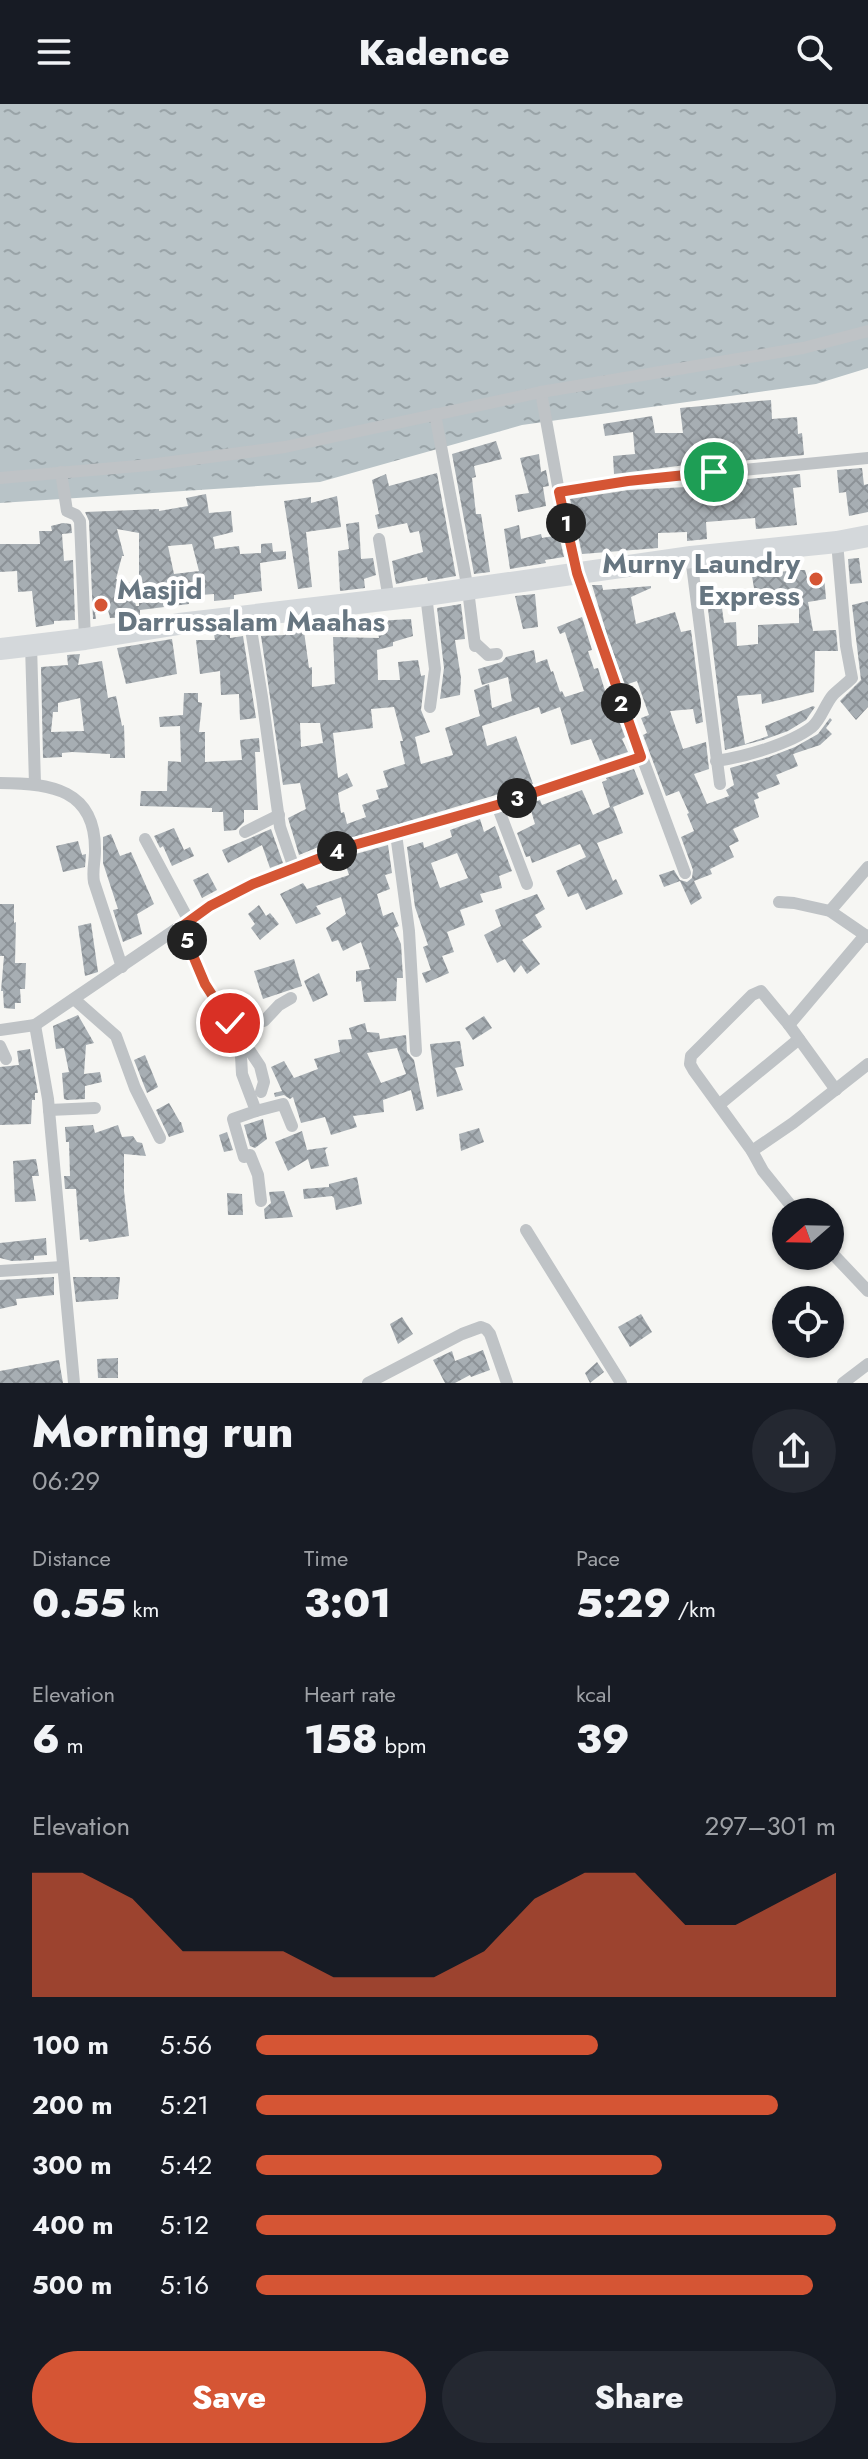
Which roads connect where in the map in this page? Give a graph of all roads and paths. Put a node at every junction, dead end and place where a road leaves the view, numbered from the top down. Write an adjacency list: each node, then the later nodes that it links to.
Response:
1 (868, 331): 2 (street)
2 (541, 392): 3 (street); 7 (street)
3 (435, 414): 5 (street); 13 (street)
4 (868, 458): 7 (street)
5 (61, 472): 6 (street); 17 (street)
6 (0, 478)
7 (559, 492): 12 (street)
8 (868, 536): 10 (highway)
9 (379, 539): 15 (street)
10 (837, 542): 11 (highway); 23 (street)
11 (691, 557): 12 (highway); 23 (street)
12 (577, 573): 13 (highway); 22 (street)
13 (468, 590): 14 (highway); 20 (street)
14 (426, 595): 15 (highway); 21 (street)
15 (389, 600): 16 (highway)
16 (249, 617): 17 (highway); 28 (street)
17 (85, 639): 18 (highway)
18 (31, 645): 19 (highway); 25 (street)
19 (0, 649)
20 (497, 654)
21 (430, 707)
22 (641, 757): 27 (street); 34 (street)
23 (716, 761): 26 (street)
24 (0, 783): 25 (street)
25 (35, 784): 40 (street)
26 (720, 784)
27 (497, 805): 30 (street); 35 (street)
28 (279, 815): 29 (street); 33 (street)
29 (245, 832)
30 (396, 834): 33 (street); 49 (street)
31 (145, 839): 38 (street)
32 (868, 867): 37 (street)
33 (294, 868): 38 (street)
34 (685, 873)
35 (527, 884)
36 (779, 902): 37 (street)
37 (830, 911): 39 (street)
38 (185, 924): 40 (street); 43 (street)
39 (866, 936): 45 (street)
40 (122, 967): 42 (street)
41 (291, 998): 43 (street)
42 (74, 999): 44 (street); 60 (street)
43 (230, 1023): 47 (street)
44 (35, 1025): 46 (street); 57 (street)
45 (789, 1025): 48 (street); 55 (street)
46 (0, 1030)
47 (240, 1038): 54 (street); 58 (street)
48 (799, 1039): 53 (street); 55 (street)
49 (416, 1044)
50 (0, 1046): 51 (street)
51 (6, 1059)
52 (868, 1064): 53 (street)
53 (836, 1090): 61 (street)
54 (261, 1092)
55 (720, 1104): 61 (street)
56 (95, 1108): 57 (street)
57 (49, 1110): 66 (street)
58 (256, 1111): 59 (street); 63 (street)
59 (292, 1126)
60 (160, 1138)
61 (752, 1151): 62 (street)
62 (785, 1198)
63 (261, 1201)
64 (526, 1230): 73 (street)
65 (844, 1266): 68 (street)
66 (62, 1267): 67 (street); 70 (street)
67 (0, 1271)
68 (868, 1291)
69 (868, 1364): 74 (street)
70 (74, 1383)
71 (368, 1383): 72 (street)
72 (507, 1383)
73 (621, 1383)
74 (843, 1383)

